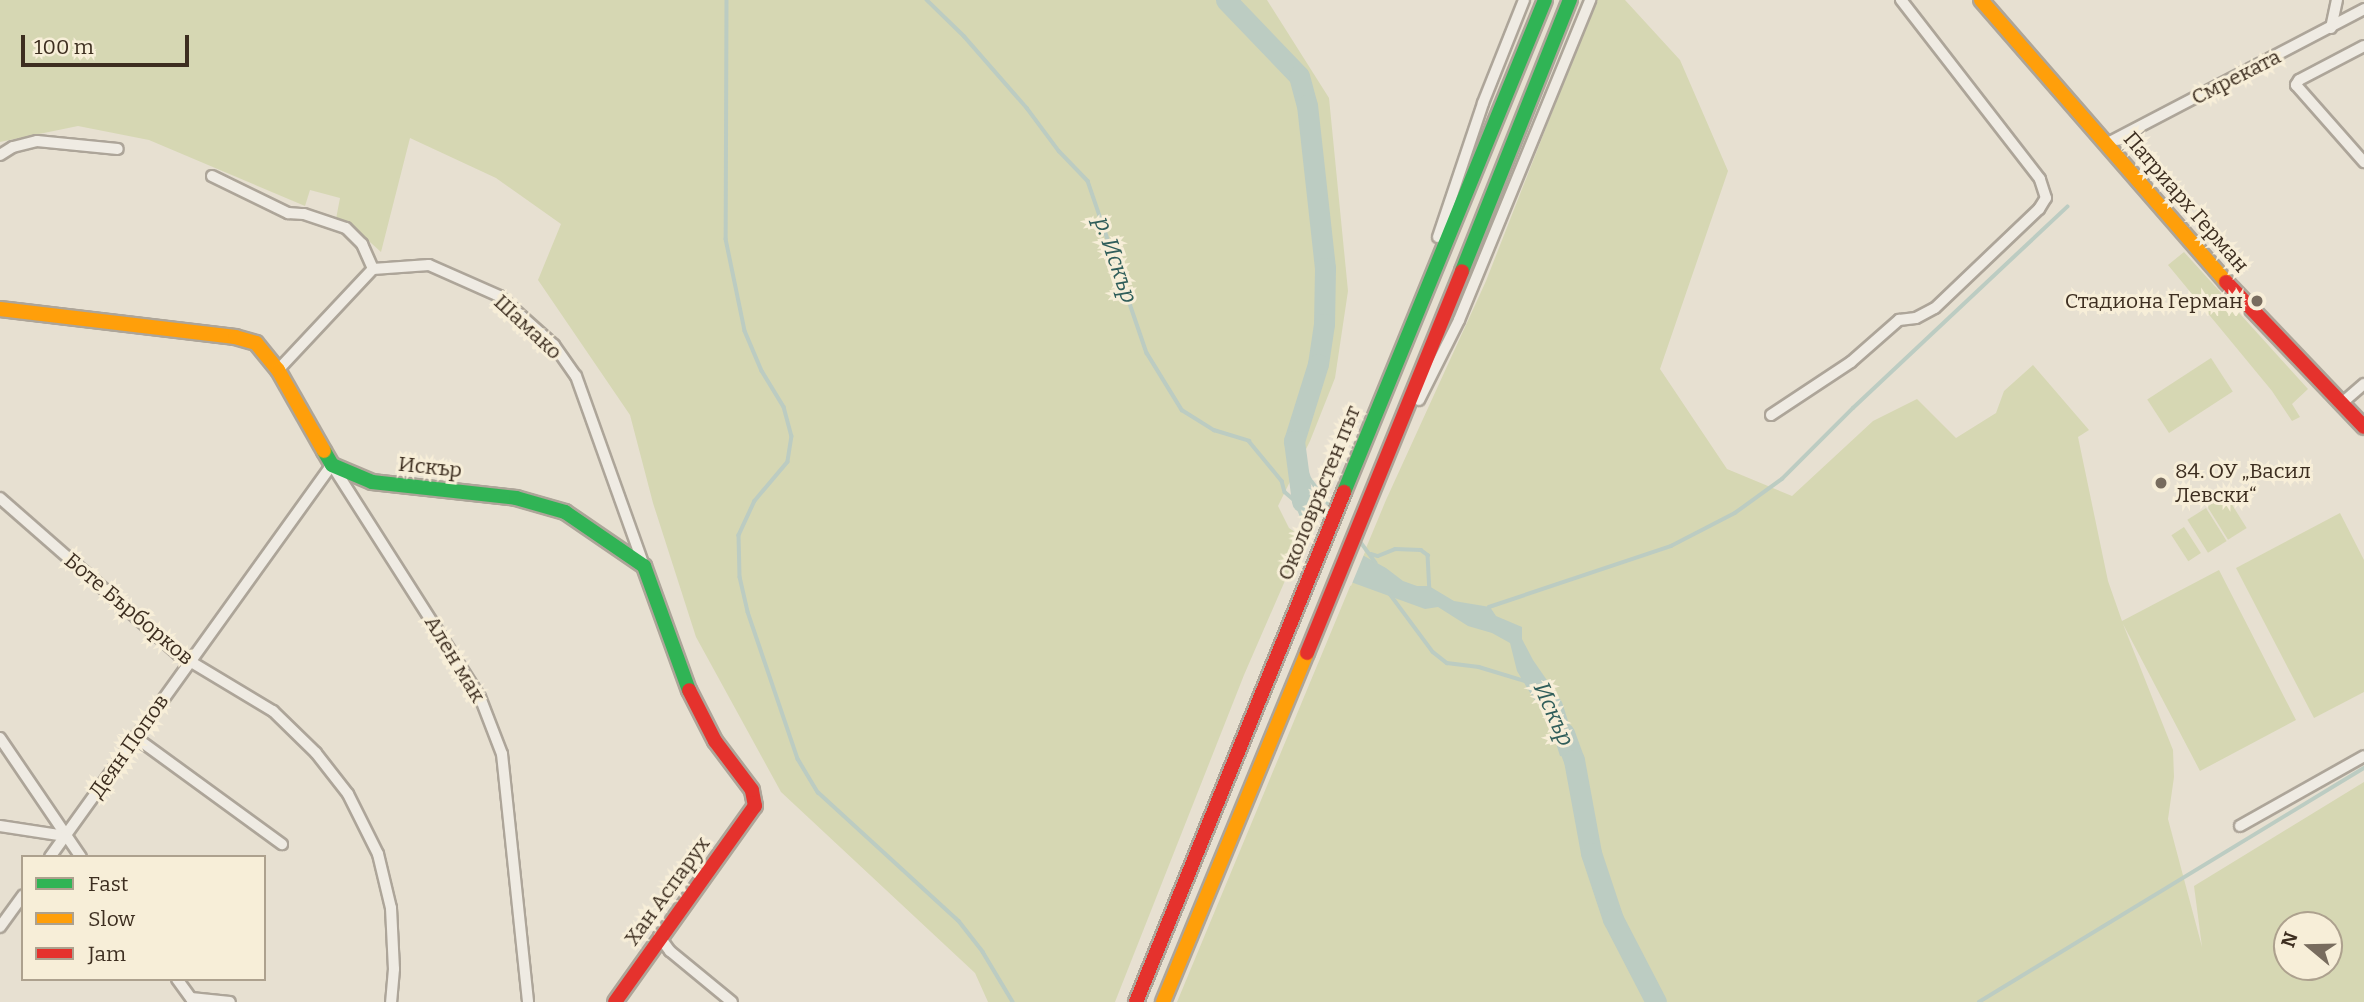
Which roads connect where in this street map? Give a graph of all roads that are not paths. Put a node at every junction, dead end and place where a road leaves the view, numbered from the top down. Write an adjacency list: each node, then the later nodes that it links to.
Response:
1 (1524, 0): 21 (street)
2 (1545, 0): 21 (main road, Околовръстен път)
3 (1570, 0): 25 (main road)
4 (1590, 0): 25 (street)
5 (1901, 0): 22 (street)
6 (1981, 0): 11 (main road, Патриарх Герман)
7 (2337, 0): 9 (street)
8 (2364, 9): 9 (street, Смреката)
9 (2330, 28): 11 (street, Смреката)
10 (2364, 47): 14 (street)
11 (2108, 143): 20 (main road, Патриарх Герман)
12 (118, 149): 13 (street)
13 (0, 155)
14 (2364, 162)
15 (212, 176): 16 (street)
16 (373, 269): 18 (street); 27 (street, Шамако)
17 (0, 309): 18 (main road)
18 (278, 370): 24 (main road)
19 (2364, 384): 20 (street)
20 (2342, 403): 23 (main road, Патриарх Герман)
21 (1376, 408): 49 (main road, Околовръстен път)
22 (1771, 415)
23 (2364, 427)
24 (332, 465): 27 (main road, Искър); 28 (street, Деян Попов); 46 (street, Ален мак)
25 (1374, 490): 42 (main road)
26 (0, 498): 28 (street, Боте Бърборков)
27 (644, 566): 40 (main road, Хан Аспарух)
28 (189, 661): 29 (street, Деян Попов); 45 (street, Боте Бърборков)
29 (135, 737): 34 (street, Деян Попов); 35 (street)
30 (0, 738): 34 (street)
31 (2364, 756): 33 (street)
32 (0, 826): 34 (street)
33 (2240, 826)
34 (65, 836): 36 (street, Деян Попов); 37 (street)
35 (282, 844)
36 (51, 855)
37 (79, 855)
38 (21, 898): 39 (street)
39 (0, 927)
40 (659, 936): 47 (main road, Хан Аспарух); 48 (street)
41 (179, 981): 43 (street)
42 (1167, 999)
43 (193, 1000): 44 (street)
44 (230, 1002)
45 (391, 1002)
46 (528, 1002)
47 (615, 1002)
48 (732, 1002)
49 (1136, 1002)

